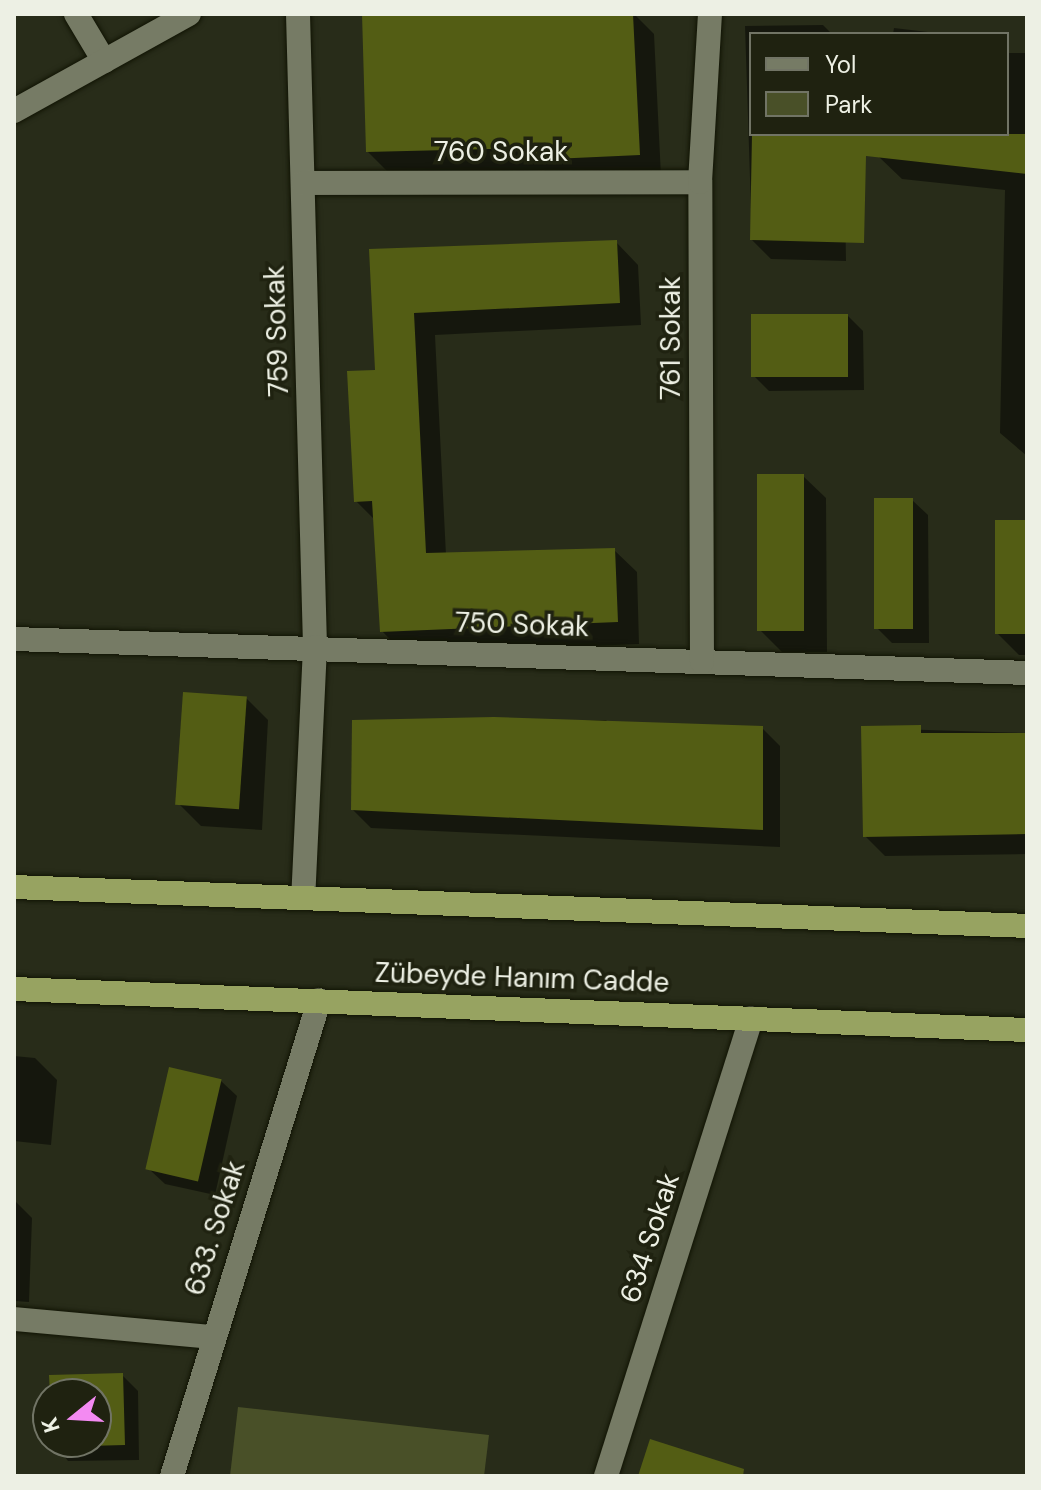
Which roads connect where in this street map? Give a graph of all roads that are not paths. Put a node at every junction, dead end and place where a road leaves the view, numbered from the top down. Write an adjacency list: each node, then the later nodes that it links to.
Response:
1 (76, 14): 5 (street)
2 (189, 14): 5 (street)
3 (298, 14): 8 (street, 759 Sokak)
4 (710, 14): 7 (street, 761 Sokak)
5 (104, 61): 6 (street)
6 (14, 111)
7 (700, 182): 8 (street, 760 Sokak); 11 (street, 761 Sokak)
8 (303, 183): 10 (street, 759 Sokak)
9 (14, 639): 10 (street, 750 Sokak)
10 (315, 647): 11 (street, 750 Sokak); 14 (street, 759 Sokak)
11 (702, 662): 12 (street, 750 Sokak)
12 (1027, 673)
13 (14, 887): 14 (highway)
14 (303, 898): 15 (highway)
15 (1027, 926)
16 (14, 989): 17 (highway, Zübeyde Hanım Cadde)
17 (319, 1000): 18 (highway, Zübeyde Hanım Cadde); 21 (street, 633. Sokak)
18 (751, 1018): 19 (highway, Zübeyde Hanım Cadde); 23 (street, 634 Sokak)
19 (1027, 1030)
20 (14, 1319): 21 (street)
21 (212, 1337): 22 (street, 633. Sokak)
22 (172, 1476)
23 (606, 1476)

